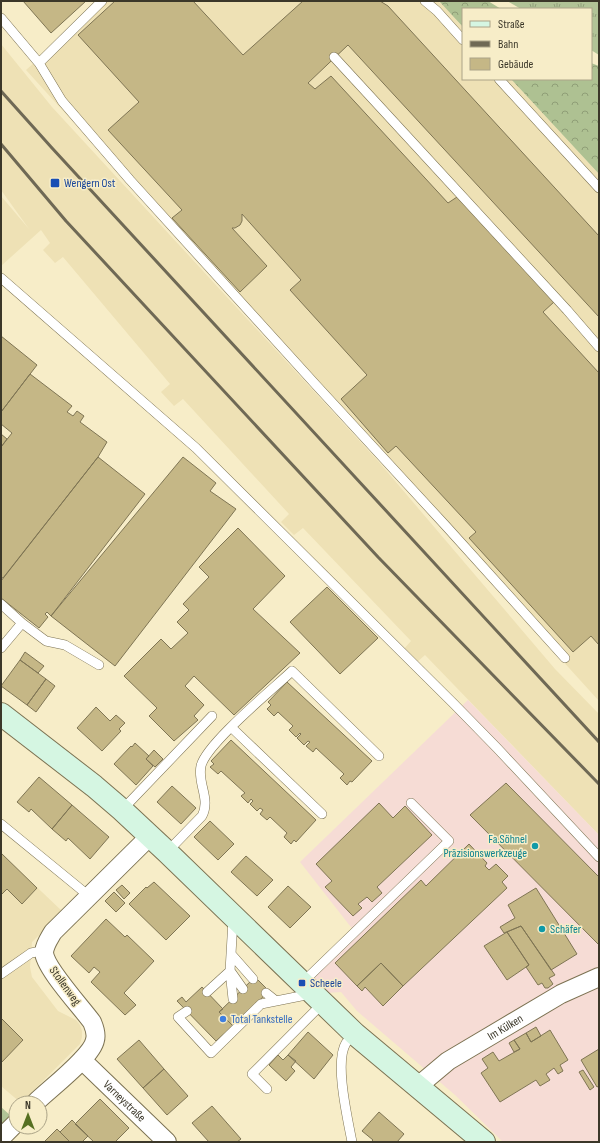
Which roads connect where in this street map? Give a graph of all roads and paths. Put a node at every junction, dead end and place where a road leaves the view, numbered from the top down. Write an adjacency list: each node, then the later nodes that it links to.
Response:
1 (102, 1): 6 (lane)
2 (425, 1): 4 (lane)
3 (1, 18): 6 (lane)
4 (462, 39)
5 (334, 57): 10 (lane)
6 (39, 63): 14 (lane)
7 (500, 80): 8 (lane)
8 (599, 188)
9 (1, 278): 26 (lane)
10 (599, 347)
11 (1, 604): 12 (lane)
12 (22, 623): 13 (lane); 15 (lane)
13 (1, 648)
14 (565, 658)
15 (99, 665)
16 (1, 714): 21 (main road)
17 (212, 716): 21 (lane)
18 (231, 727): 19 (lane); 22 (lane); 25 (lane)
19 (380, 756)
20 (411, 803): 38 (lane)
21 (122, 810): 24 (main road)
22 (322, 814)
23 (1, 824): 27 (lane)
24 (150, 836): 25 (main road); 27 (street, Stollenweg)
25 (167, 852): 28 (main road)
26 (599, 857)
27 (89, 896): 29 (street, Stollenweg)
28 (234, 917): 30 (lane); 38 (main road)
29 (44, 953): 32 (lane); 43 (street, Stollenweg)
30 (231, 954): 31 (lane); 34 (lane)
31 (230, 971): 35 (lane); 36 (lane); 39 (lane)
32 (1, 974)
33 (599, 977): 44 (street, Im Külken)
34 (253, 979)
35 (243, 989)
36 (207, 992)
37 (266, 993): 40 (lane)
38 (313, 993): 40 (lane); 42 (main road); 45 (lane)
39 (233, 999)
40 (276, 1001): 41 (lane)
41 (187, 1011)
42 (355, 1034): 44 (main road); 48 (lane)
43 (82, 1060): 46 (street, Stollenweg); 47 (street, Varneystraße)
44 (417, 1087): 49 (main road)
45 (267, 1089)
46 (44, 1095)
47 (162, 1141)
48 (352, 1142)
49 (484, 1142)

